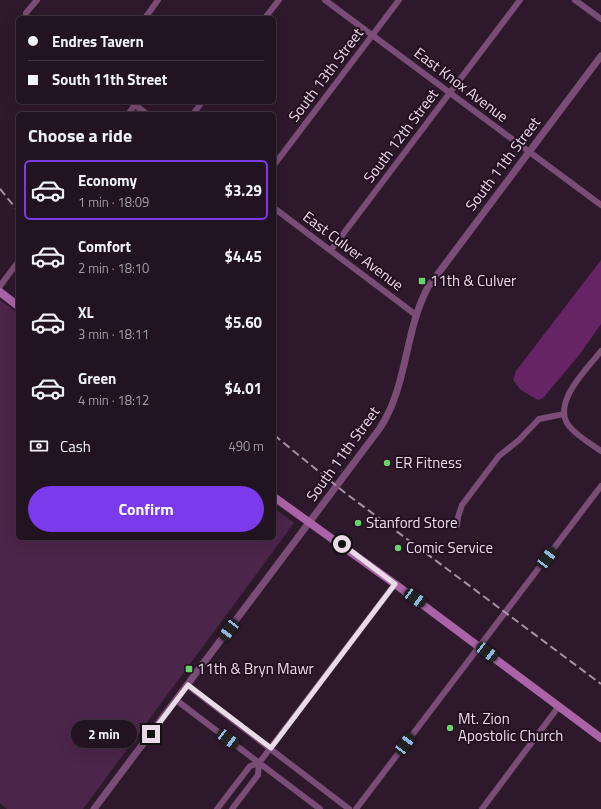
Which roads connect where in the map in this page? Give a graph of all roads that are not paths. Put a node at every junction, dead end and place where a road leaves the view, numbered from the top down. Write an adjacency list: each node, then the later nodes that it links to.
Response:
1 (37, 0): 8 (street)
2 (158, 0): 9 (street)
3 (279, 0): 10 (street)
4 (325, 0): 12 (street, East Knox Avenue)
5 (399, 0): 12 (street, South 13th Street)
6 (520, 0): 14 (street, South 12th Street)
7 (575, 0): 11 (street)
8 (26, 16)
9 (146, 16)
10 (267, 16)
11 (601, 19)
12 (372, 36): 14 (street, East Knox Avenue); 18 (street, South 13th Street)
13 (601, 56): 17 (street, South 11th Street)
14 (450, 93): 17 (street, East Knox Avenue); 21 (street, South 12th Street)
15 (134, 104): 16 (street)
16 (144, 112)
17 (529, 151): 19 (street, East Knox Avenue); 26 (street, South 11th Street)
18 (276, 162)
19 (601, 205)
20 (276, 211): 21 (street, East Culver Avenue)
21 (331, 250): 26 (street, East Culver Avenue)
22 (16, 265): 23 (street)
23 (0, 286)
24 (0, 292): 25 (main road)
25 (16, 304)
26 (416, 315): 32 (street, South 11th Street)
27 (601, 351): 28 (street)
28 (564, 414): 29 (street); 33 (street)
29 (601, 451)
30 (601, 486): 35 (street)
31 (276, 498): 32 (main road)
32 (310, 522): 34 (main road); 36 (street, South 11th Street)
33 (457, 526)
34 (395, 584): 35 (main road); 40 (street)
35 (479, 647): 38 (main road); 47 (street)
36 (188, 685): 37 (street, South 11th Street); 40 (street)
37 (176, 700): 41 (street); 42 (street, South 11th Street)
38 (559, 706): 39 (main road); 48 (street)
39 (601, 738)
40 (271, 748): 41 (street); 46 (street)
41 (260, 763): 43 (street); 44 (street); 45 (street)
42 (94, 809)
43 (217, 809)
44 (232, 809)
45 (320, 809)
46 (349, 809)
47 (356, 809)
48 (482, 809)

